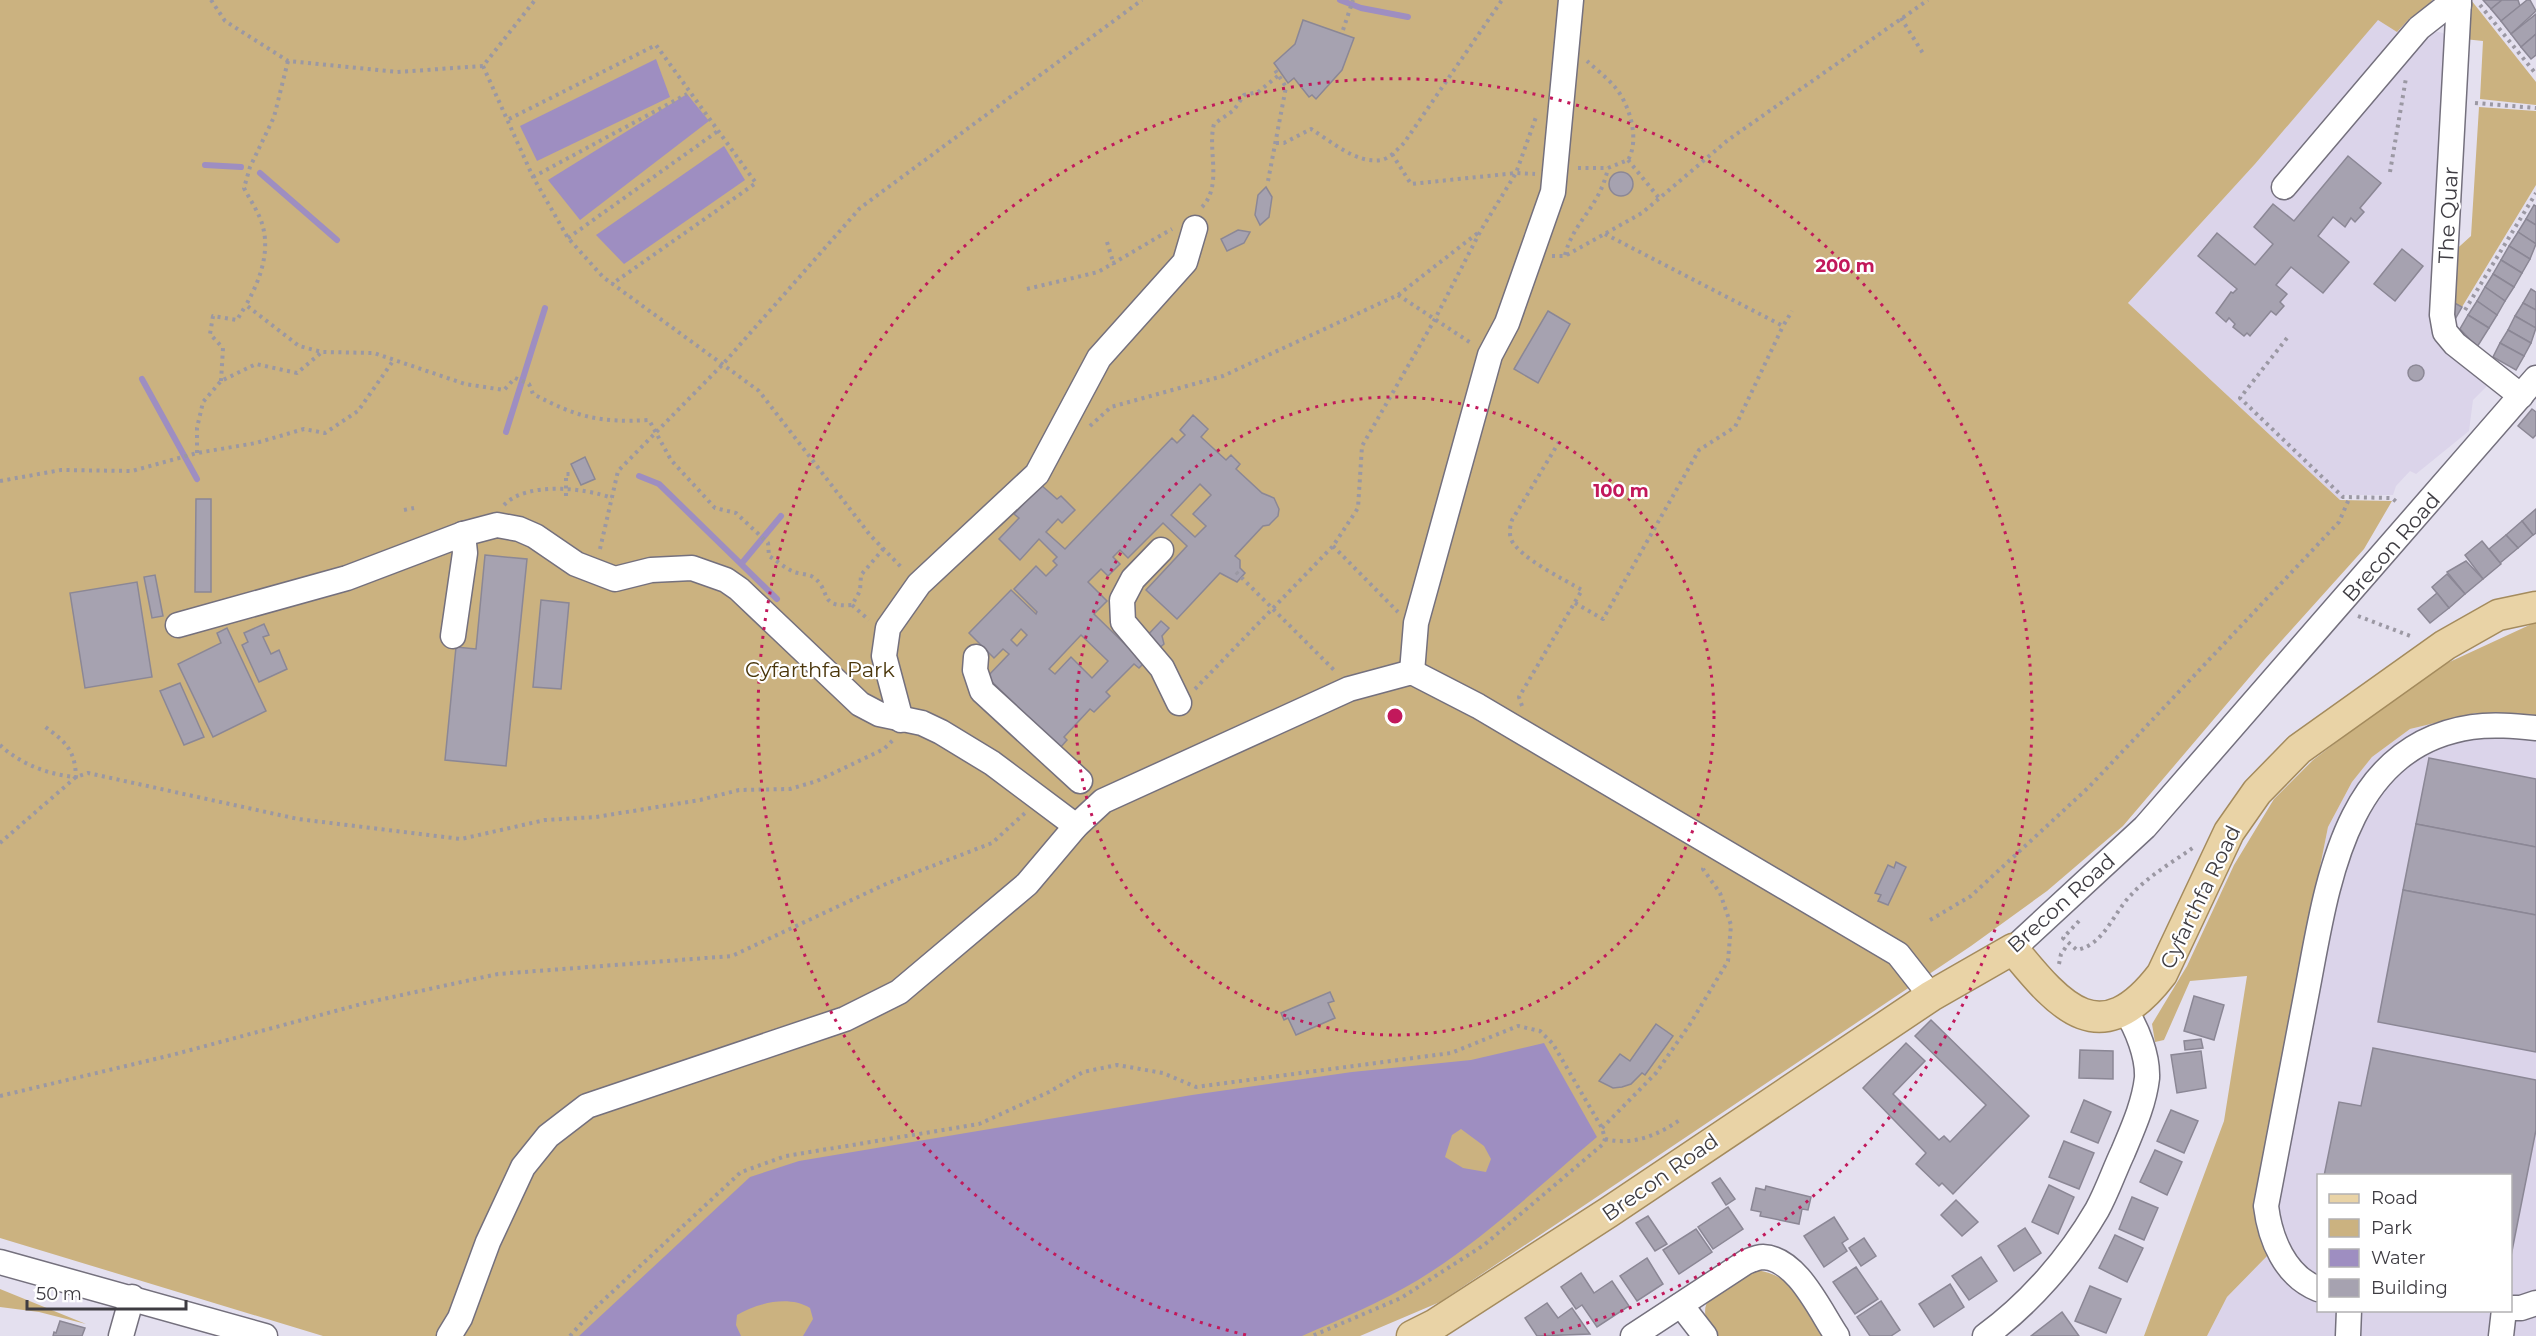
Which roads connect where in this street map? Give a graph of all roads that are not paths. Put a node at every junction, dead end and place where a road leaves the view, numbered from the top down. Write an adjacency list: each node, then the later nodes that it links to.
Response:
1 (1571, 0): 12 (street)
2 (2465, 2): 3 (street); 5 (street, The Quar)
3 (2284, 187)
4 (1191, 221): 14 (street)
5 (2528, 387): 18 (street, Brecon Road)
6 (463, 534): 9 (street); 10 (street); 14 (street)
7 (1161, 550): 13 (street)
8 (2536, 607): 20 (main road, Cyfarthfa Road)
9 (178, 625)
10 (453, 636)
11 (976, 657): 16 (street)
12 (1412, 672): 17 (street); 19 (street)
13 (1179, 703)
14 (899, 728): 17 (street)
15 (2536, 728): 22 (street)
16 (1080, 781)
17 (1076, 826): 31 (street)
18 (2013, 949): 19 (main road, Brecon Road); 20 (main road, Cyfarthfa Road)
19 (1931, 996): 32 (main road, Brecon Road)
20 (2125, 1010): 36 (street)
21 (0, 1262): 23 (street)
22 (2317, 1288)
23 (132, 1297): 29 (street); 30 (street)
24 (2536, 1303): 26 (street)
25 (1681, 1305): 33 (street); 34 (street); 35 (street)
26 (2512, 1308)
27 (2349, 1312): 37 (street)
28 (2504, 1312): 38 (street)
29 (121, 1336)
30 (265, 1336)
31 (449, 1336)
32 (1412, 1336)
33 (1633, 1336)
34 (1705, 1336)
35 (1837, 1336)
36 (1985, 1336)
37 (2348, 1336)
38 (2501, 1336)

